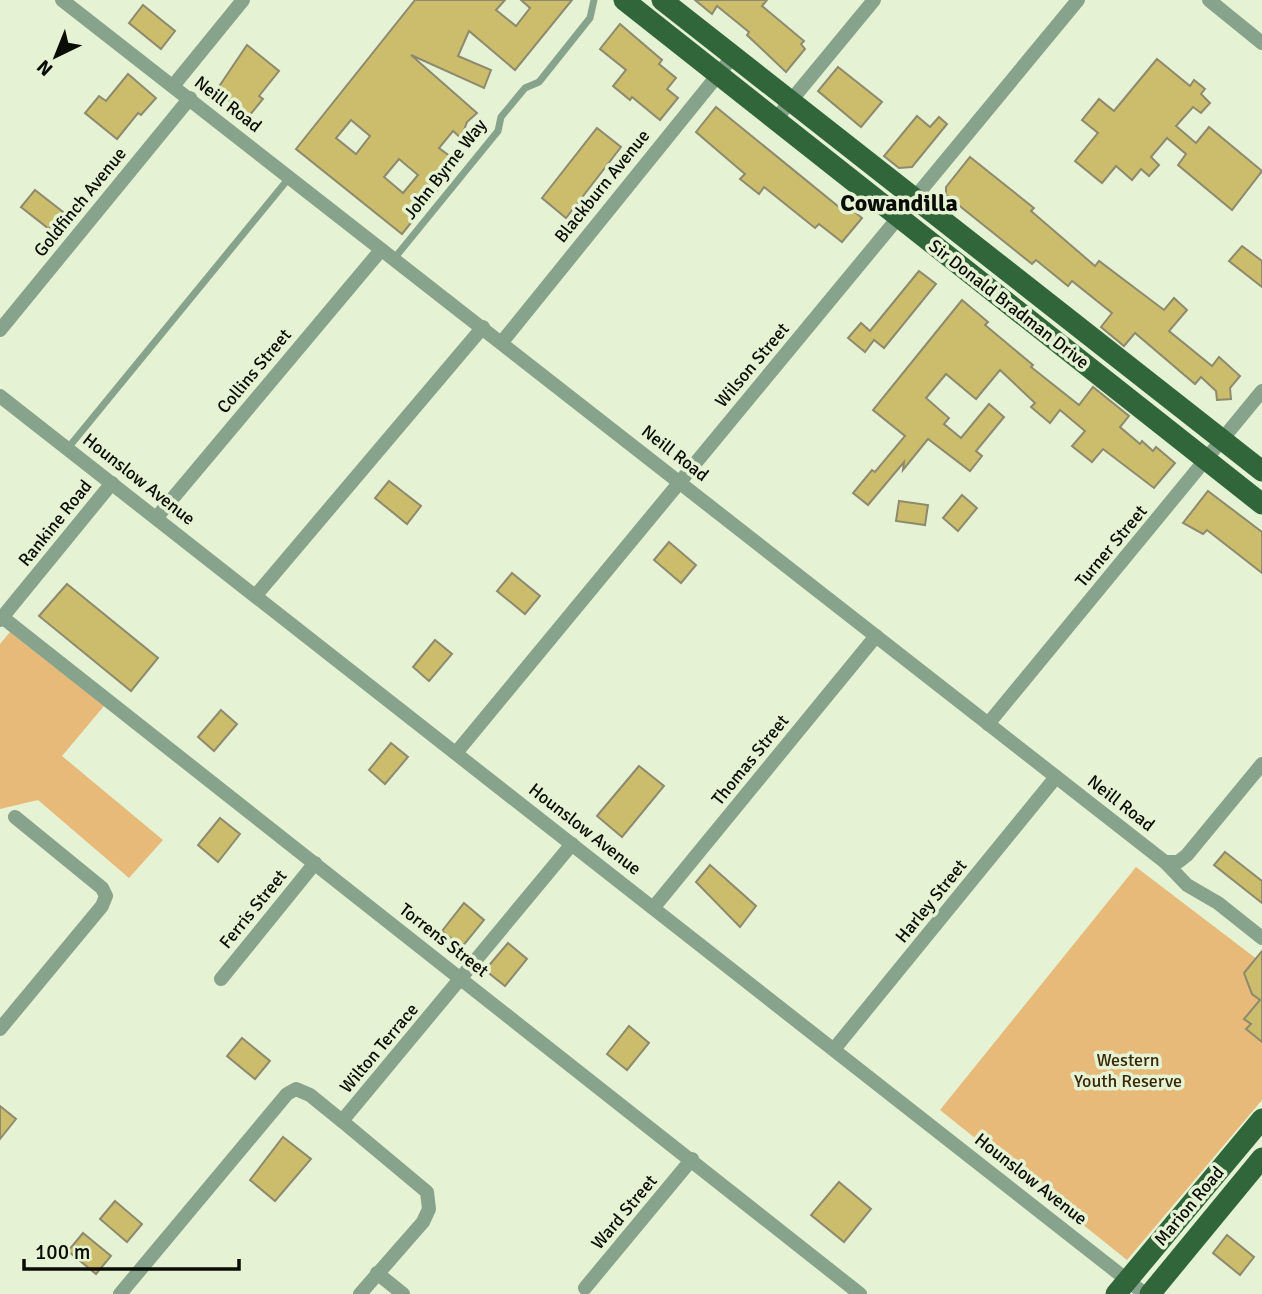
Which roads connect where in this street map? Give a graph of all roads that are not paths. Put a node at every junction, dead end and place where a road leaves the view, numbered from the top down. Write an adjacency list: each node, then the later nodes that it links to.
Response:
1 (62, 0): 12 (street, Neill Road)
2 (243, 0): 12 (street)
3 (594, 0): 20 (lane, John Byrne Way)
4 (624, 0): 11 (main road, Sir Donald Bradman Drive)
5 (662, 0): 10 (main road, Sir Donald Bradman Drive)
6 (874, 0): 14 (street)
7 (1078, 0): 17 (street, Wilson Street)
8 (1209, 0): 9 (street)
9 (1262, 43)
10 (734, 55): 11 (street, Blackburn Avenue); 14 (main road, Sir Donald Bradman Drive)
11 (718, 74): 15 (main road, Sir Donald Bradman Drive); 23 (street, Blackburn Avenue)
12 (173, 86): 13 (street, Neill Road)
13 (190, 98): 16 (street, Neill Road); 22 (street, Goldfinch Avenue)
14 (791, 100): 15 (street); 17 (main road, Sir Donald Bradman Drive)
15 (775, 120): 18 (main road, Sir Donald Bradman Drive)
16 (289, 178): 19 (street, Neill Road); 27 (lane)
17 (916, 197): 18 (street, Wilson Street); 26 (main road, Sir Donald Bradman Drive)
18 (898, 218): 28 (main road, Sir Donald Bradman Drive); 30 (street, Wilson Street)
19 (381, 250): 20 (street, Neill Road); 33 (street, Collins Street)
20 (393, 260): 21 (street, Neill Road)
21 (483, 327): 23 (street, Neill Road); 34 (street)
22 (0, 330)
23 (502, 342): 30 (street, Neill Road)
24 (1262, 391): 26 (street, Turner Street)
25 (0, 396): 27 (street, Hounslow Avenue)
26 (1223, 440): 28 (street, Turner Street); 29 (main road, Sir Donald Bradman Drive)
27 (68, 448): 31 (street, Hounslow Avenue)
28 (1207, 460): 32 (main road, Sir Donald Bradman Drive); 37 (street, Turner Street)
29 (1262, 471)
30 (680, 482): 36 (street, Neill Road); 38 (street, Wilson Street)
31 (113, 483): 33 (street, Hounslow Avenue); 35 (street, Rankine Road)
32 (1262, 504)
33 (157, 517): 34 (street, Hounslow Avenue)
34 (257, 594): 38 (street, Hounslow Avenue)
35 (1, 618): 43 (street, Torrens Street)
36 (876, 636): 37 (street, Neill Road); 45 (street, Thomas Street)
37 (988, 724): 40 (street, Neill Road)
38 (456, 753): 42 (street, Hounslow Avenue)
39 (1262, 764): 44 (street)
40 (1056, 777): 44 (street, Neill Road); 50 (street, Harley Street)
41 (15, 817): 49 (street)
42 (572, 844): 45 (street, Hounslow Avenue); 47 (street, Wilton Terrace)
43 (314, 863): 47 (street, Torrens Street); 48 (street, Ferris Street)
44 (1165, 863): 46 (street, Neill Road)
45 (654, 907): 50 (street, Hounslow Avenue)
46 (1262, 938)
47 (462, 978): 52 (street, Wilton Terrace); 54 (street, Torrens Street)
48 (221, 979)
49 (0, 1029)
50 (835, 1048): 56 (street, Hounslow Avenue)
51 (1262, 1119): 56 (main road, Marion Road)
52 (342, 1121): 55 (street); 58 (street, Wilton Terrace)
53 (1262, 1157): 63 (main road, Marion Road)
54 (692, 1159): 57 (street, Ward Street); 61 (street, Torrens Street)
55 (377, 1273): 59 (street); 60 (street)
56 (1122, 1287): 62 (street, Hounslow Avenue)
57 (585, 1288)
58 (120, 1294)
59 (360, 1294)
60 (403, 1294)
61 (860, 1294)
62 (1145, 1294)
63 (1150, 1294)

